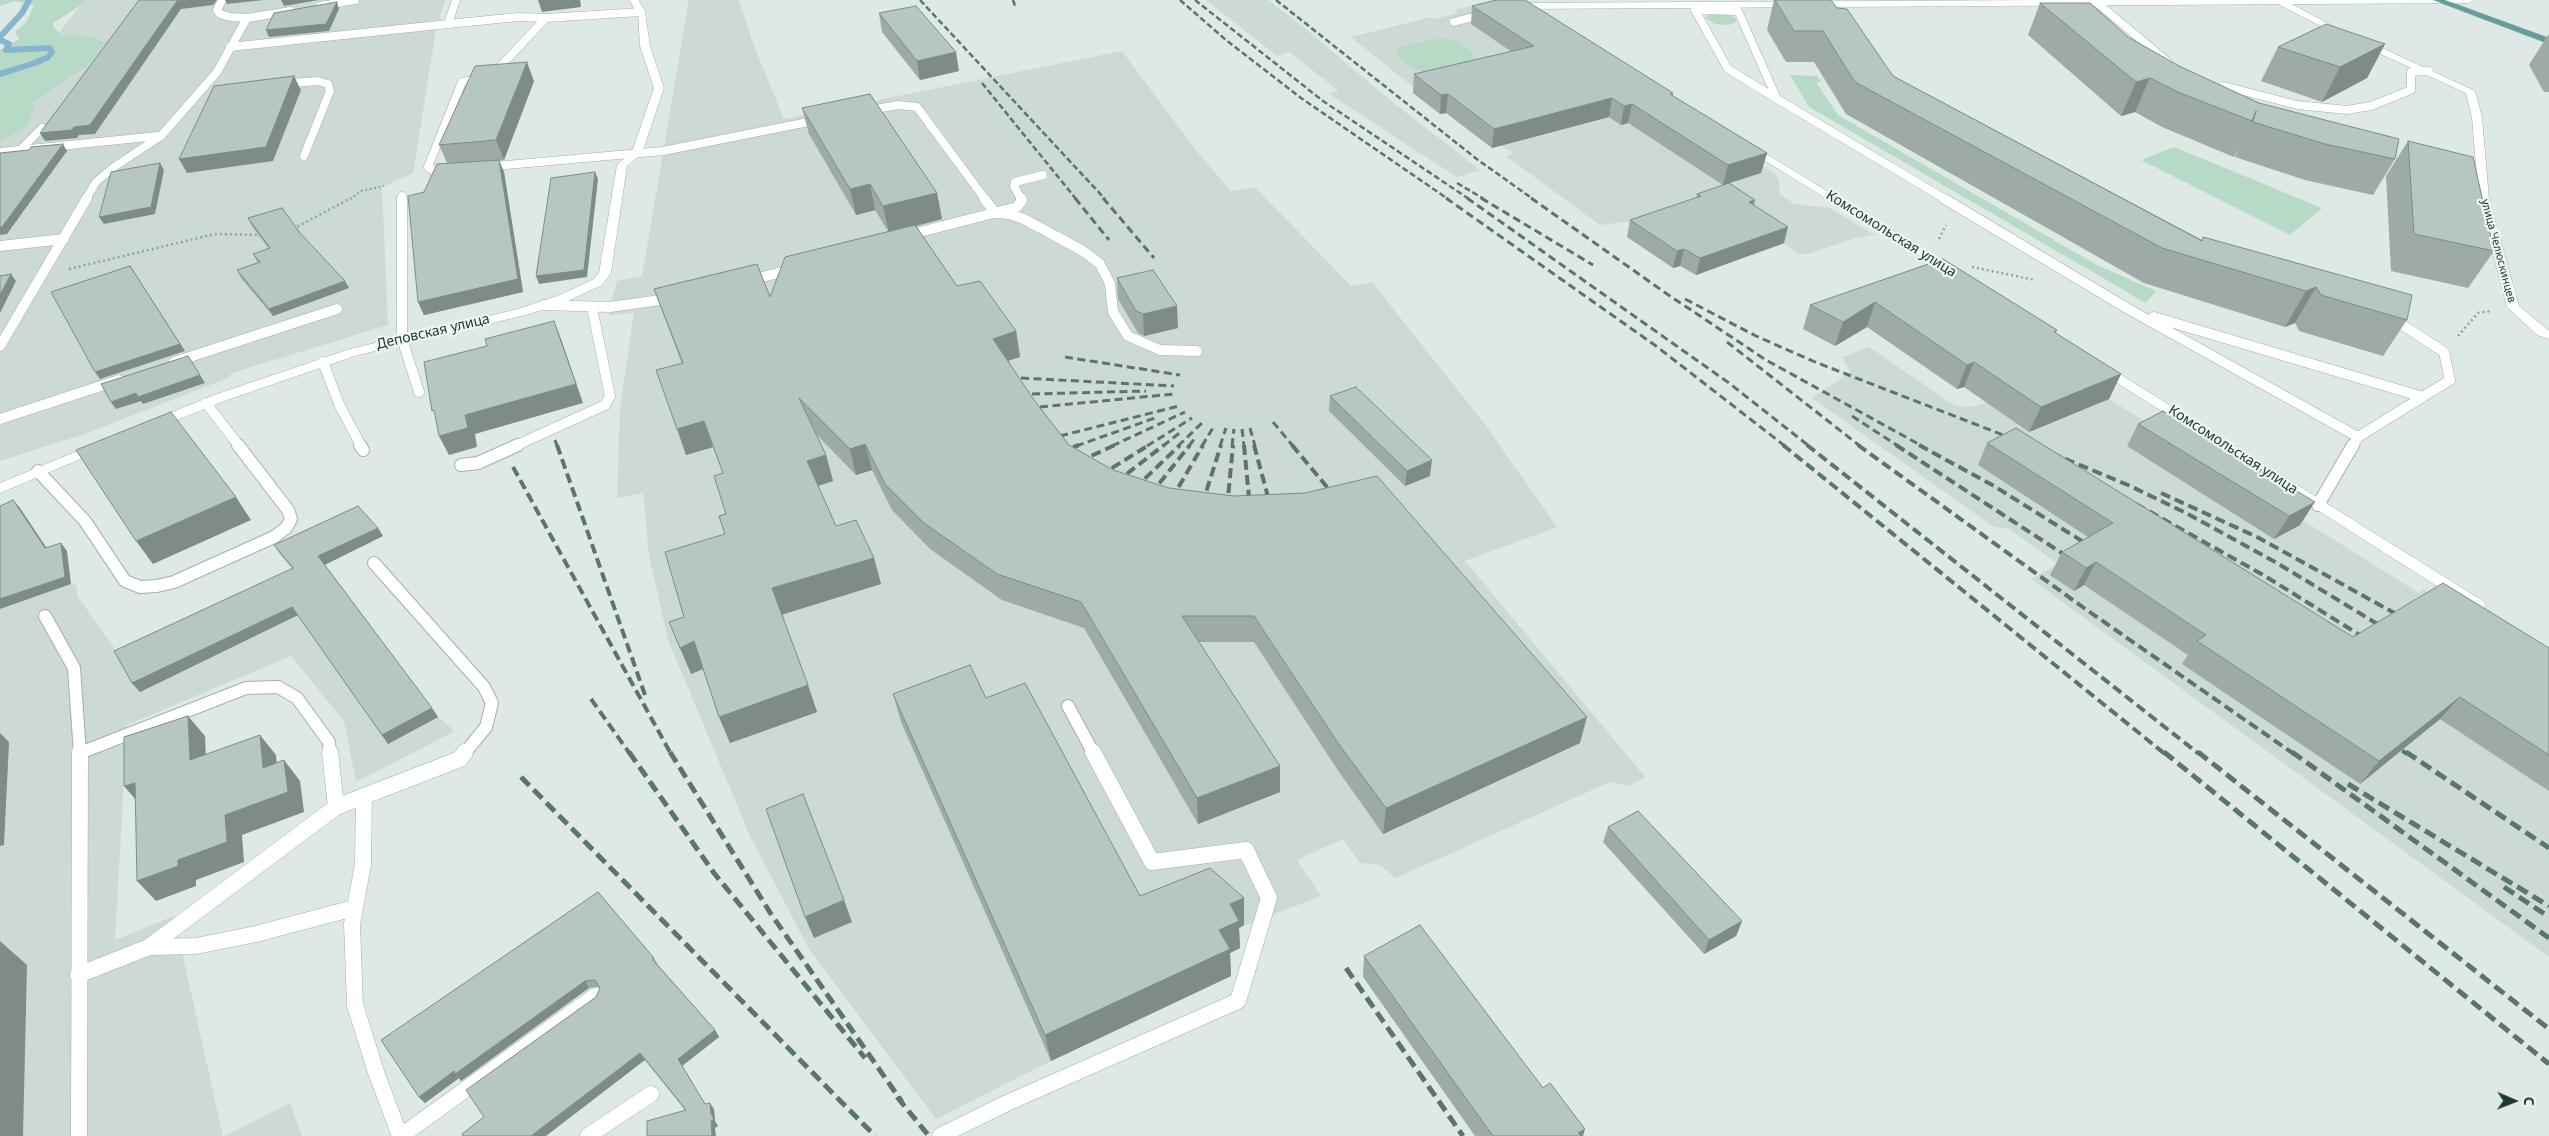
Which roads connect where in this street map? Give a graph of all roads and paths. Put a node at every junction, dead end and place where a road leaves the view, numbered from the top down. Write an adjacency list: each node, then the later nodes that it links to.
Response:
1 (222, 0): 16 (lane)
2 (355, 0): 11 (lane)
3 (456, 0): 20 (lane)
4 (634, 0): 14 (lane)
5 (2437, 0): 6 (street); 7 (street); 21 (main road)
6 (2470, 0)
7 (2279, 1): 9 (street); 24 (street, улица Челюскинцев)
8 (1833, 2): 9 (street); 10 (street); 15 (lane)
9 (2091, 2): 23 (lane)
10 (1511, 5): 18 (street)
11 (316, 7)
12 (296, 10): 16 (lane)
13 (1499, 10): 19 (lane)
14 (641, 12): 17 (lane); 37 (street, Деповская улица)
15 (1843, 17)
16 (248, 18): 22 (lane)
17 (546, 18): 20 (lane); 37 (lane)
18 (1538, 18)
19 (1454, 22)
20 (448, 24): 22 (lane)
21 (2549, 41)
22 (230, 48): 28 (lane)
23 (2172, 66)
24 (2429, 71): 26 (lane); 56 (street, улица Челюскинцев)
25 (268, 86): 38 (lane)
26 (2224, 86)
27 (209, 93): 28 (lane)
28 (199, 94): 33 (lane)
29 (1778, 100): 29 (lane); 42 (lane)
30 (852, 114): 43 (lane)
31 (834, 117): 37 (lane)
32 (42, 128): 35 (lane)
33 (161, 136): 35 (lane); 47 (lane)
34 (1734, 138): 52 (street, Комсомольская улица)
35 (21, 149): 36 (lane)
36 (0, 152)
37 (637, 153): 55 (street, Деповская улица)
38 (304, 156)
39 (1043, 175): 43 (lane)
40 (390, 184): 44 (path)
41 (402, 196): 62 (lane)
42 (1960, 208): 48 (path); 59 (lane)
43 (995, 213): 45 (lane); 64 (lane)
44 (286, 232)
45 (920, 232)
46 (270, 236): 51 (path)
47 (64, 239): 49 (lane); 51 (lane)
48 (1944, 244)
49 (0, 246)
50 (800, 267): 53 (lane)
51 (42, 276): 63 (lane)
52 (1960, 276)
53 (733, 284)
54 (687, 295): 57 (lane)
55 (544, 305): 57 (lane); 62 (street, Деповская улица)
56 (2512, 307): 61 (street, улица Челюскинцев); 65 (path)
57 (592, 308): 78 (lane)
58 (337, 309): 68 (lane)
59 (2130, 310): 71 (lane); 75 (lane)
60 (2381, 312): 65 (lane)
61 (2549, 335)
62 (402, 340): 67 (street, Деповская улица); 70 (lane)
63 (0, 346)
64 (1197, 351)
65 (2444, 352): 71 (lane)
66 (2088, 357): 81 (street, Комсомольская улица)
67 (323, 362): 72 (street, Деповская улица); 77 (lane)
68 (159, 367)
69 (131, 376): 73 (lane)
70 (419, 392)
71 (2423, 397): 75 (lane)
72 (206, 404): 74 (street, Деповская улица); 79 (lane)
73 (0, 419)
74 (144, 428)
75 (2358, 437): 81 (lane)
76 (109, 442): 79 (street)
77 (363, 450)
78 (461, 465)
79 (38, 471): 80 (street)
80 (0, 488)
81 (2318, 505): 83 (street, Комсомольская улица)
82 (374, 563): 87 (lane)
83 (2491, 613)
84 (45, 616): 86 (lane)
85 (1068, 706): 97 (lane)
86 (80, 753): 88 (lane); 91 (lane)
87 (364, 796): 88 (lane); 89 (lane)
88 (336, 807): 90 (lane)
89 (354, 908): 90 (lane); 95 (lane)
90 (149, 947): 91 (lane)
91 (78, 975): 94 (lane)
92 (595, 996): 95 (lane)
93 (651, 1094): 96 (lane)
94 (79, 1136)
95 (401, 1136)
96 (588, 1136)
97 (940, 1136)

